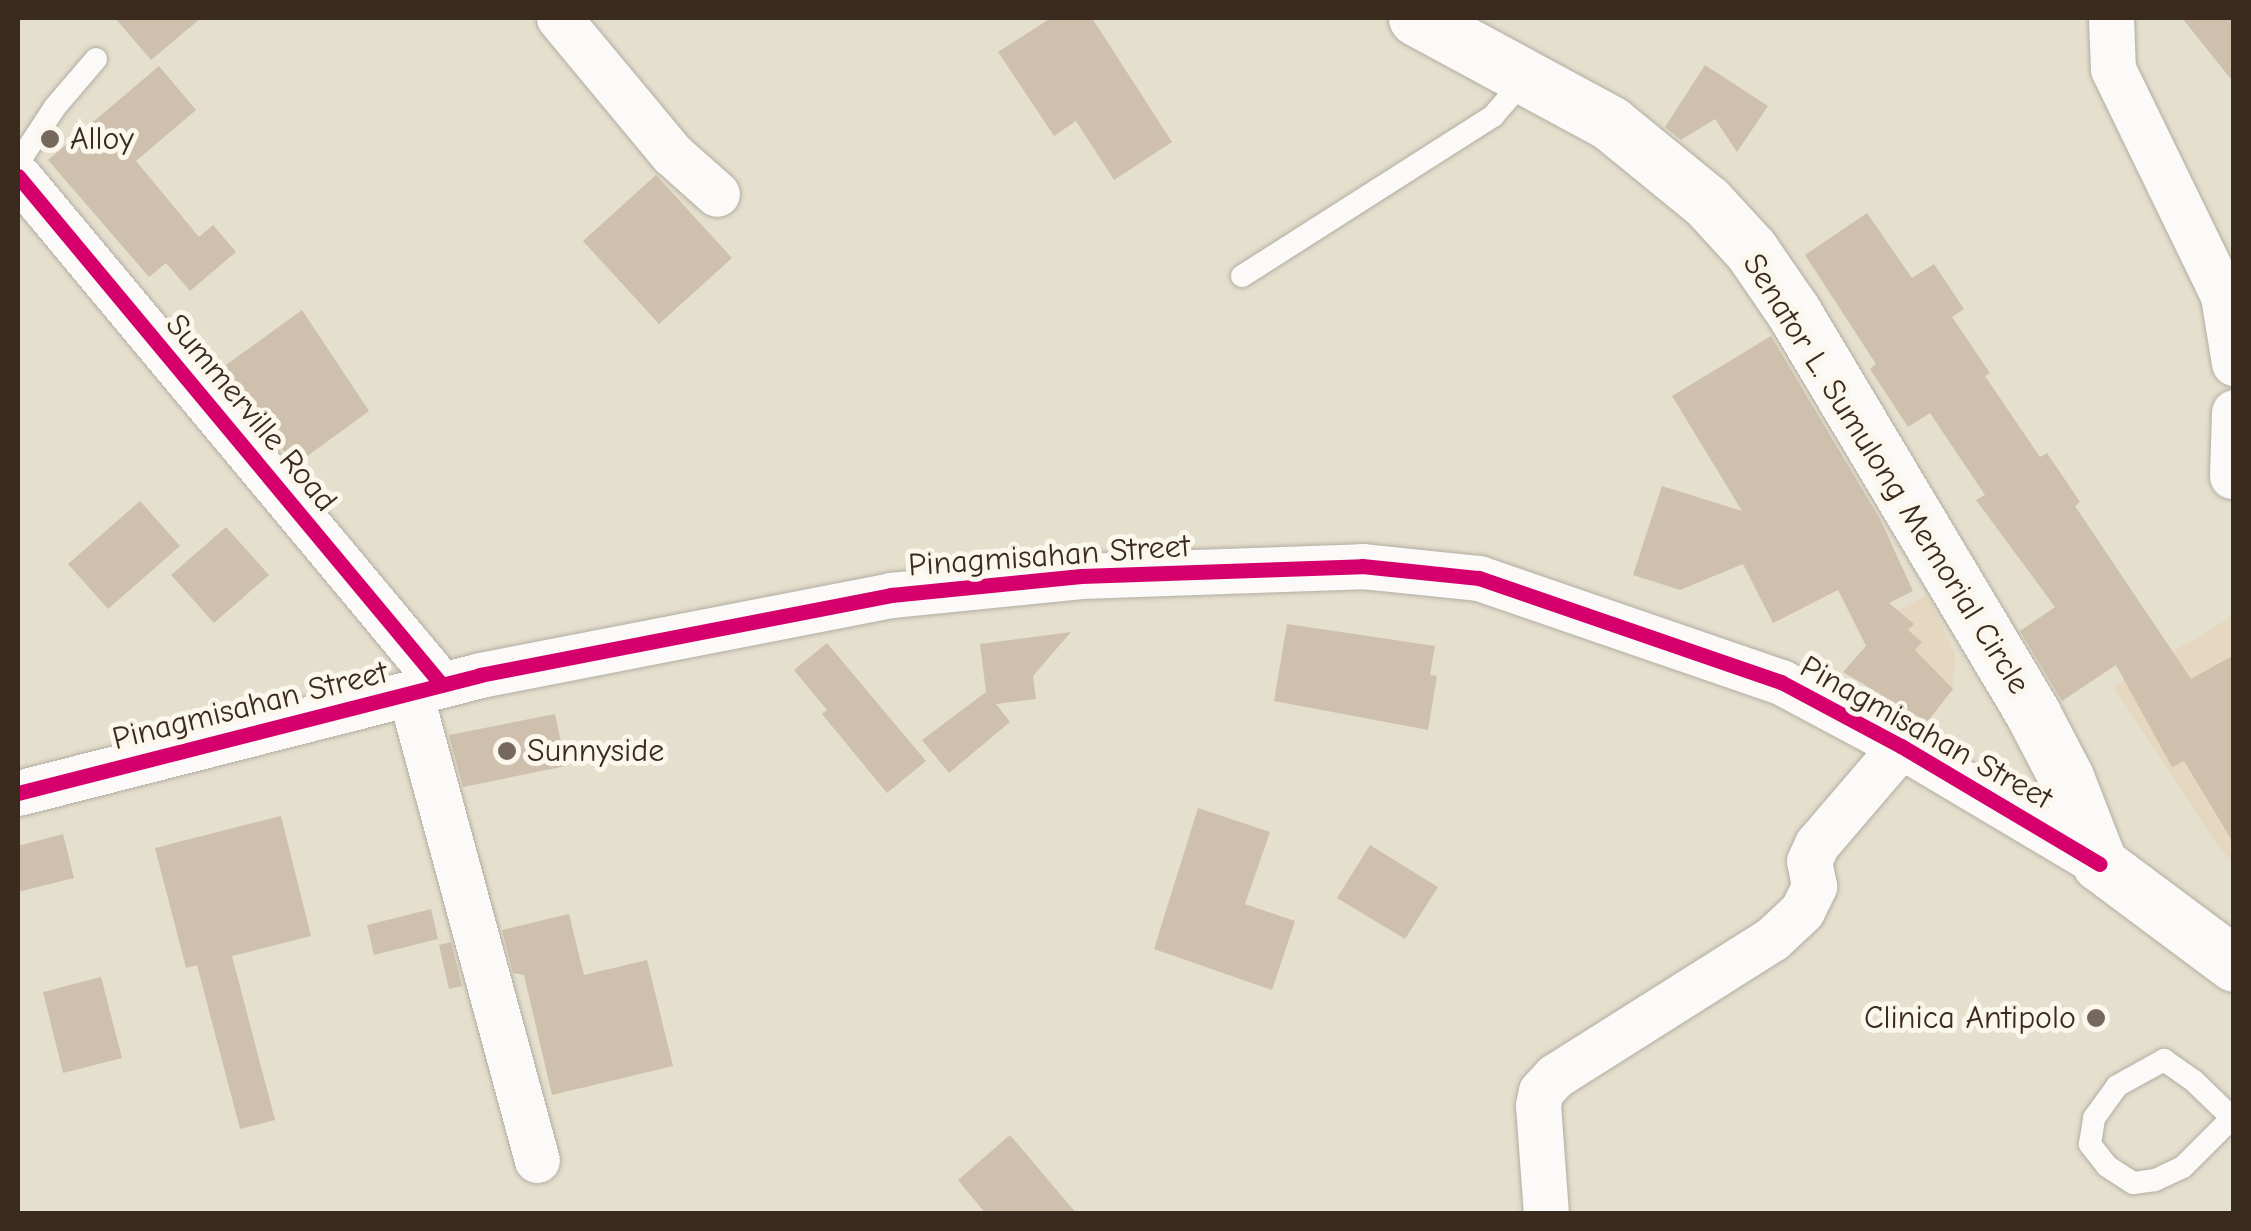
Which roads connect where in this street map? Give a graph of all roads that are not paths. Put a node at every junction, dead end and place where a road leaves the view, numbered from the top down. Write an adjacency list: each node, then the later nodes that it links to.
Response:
1 (560, 18): 8 (street)
2 (1416, 18): 5 (main road, Senator L. Sumulong Memorial Circle)
3 (2111, 18): 10 (street)
4 (96, 59): 6 (lane)
5 (1526, 78): 9 (lane); 16 (main road, Senator L. Sumulong Memorial Circle)
6 (18, 162)
7 (18, 176): 13 (street, Summerville Road)
8 (718, 194)
9 (1242, 276)
10 (2234, 362)
11 (2234, 412): 12 (street)
12 (2232, 476)
13 (426, 689): 14 (street, Pinagmisahan Street); 15 (street, Pinagmisahan Street); 19 (street)
14 (1901, 746): 16 (street, Pinagmisahan Street); 20 (street)
15 (18, 794)
16 (2100, 864): 17 (main road)
17 (2234, 964)
18 (2232, 1118): 18 (lane)
19 (538, 1160)
20 (1546, 1214)

